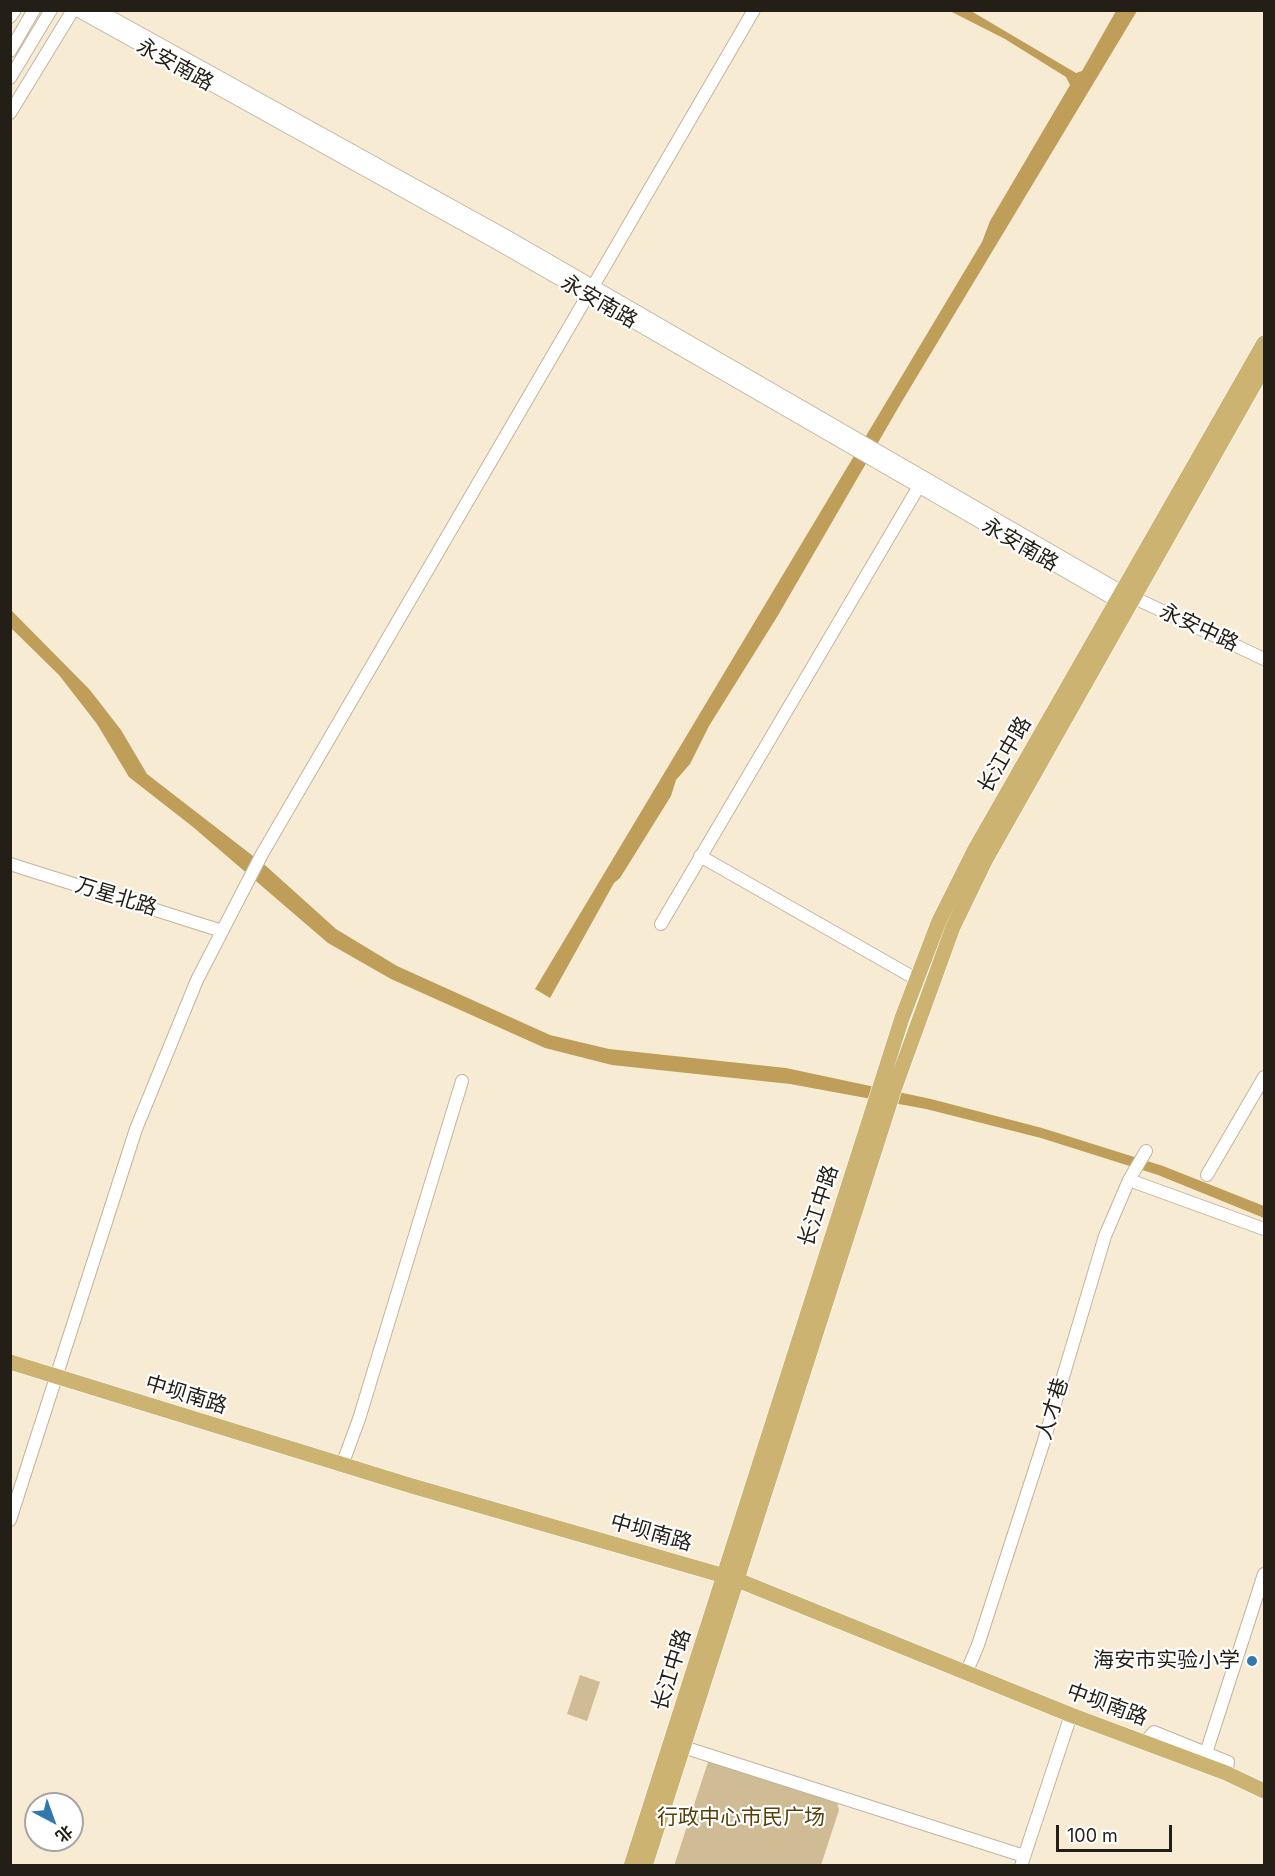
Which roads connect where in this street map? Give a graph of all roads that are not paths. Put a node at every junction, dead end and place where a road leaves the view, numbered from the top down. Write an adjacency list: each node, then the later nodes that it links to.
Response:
1 (15, 10): 7 (street)
2 (34, 10): 8 (street)
3 (51, 10): 9 (street)
4 (75, 10): 10 (street); 11 (street, 永安南路)
5 (98, 10): 11 (street, 永安南路)
6 (754, 10): 11 (street)
7 (10, 17)
8 (10, 51)
9 (10, 78)
10 (10, 113)
11 (592, 292): 14 (street, 永安南路); 20 (street)
12 (1264, 344): 15 (main road)
13 (1264, 367): 15 (main road)
14 (921, 481): 15 (street, 永安南路); 17 (street)
15 (1124, 597): 16 (street, 永安中路); 21 (main road, 长江中路); 24 (main road, 长江中路)
16 (1264, 659)
17 (700, 856): 19 (street); 21 (street)
18 (10, 864): 20 (street, 万星北路)
19 (661, 924)
20 (222, 931): 31 (street)
21 (916, 979): 24 (main road, 长江中路)
22 (1264, 1077): 26 (street)
23 (462, 1081): 32 (street)
24 (888, 1087): 34 (main road, 长江中路)
25 (1146, 1153): 27 (street, 人才巷)
26 (1207, 1174)
27 (1131, 1178): 28 (street); 36 (street, 人才巷)
28 (1264, 1228)
29 (10, 1352): 31 (main road, 中坝南路)
30 (10, 1362): 31 (main road, 中坝南路)
31 (56, 1372): 32 (main road, 中坝南路); 33 (street); 34 (main road, 中坝南路)
32 (345, 1457): 34 (main road, 中坝南路)
33 (10, 1520)
34 (731, 1573): 36 (main road, 中坝南路); 39 (main road, 长江中路); 42 (main road, 中坝南路)
35 (1264, 1574): 40 (street)
36 (967, 1671): 37 (main road, 中坝南路)
37 (1071, 1715): 38 (main road, 中坝南路); 44 (street)
38 (1146, 1741): 40 (street); 41 (main road, 中坝南路)
39 (677, 1745): 44 (street); 45 (main road, 长江中路); 46 (main road, 长江中路)
40 (1206, 1753): 41 (street)
41 (1227, 1773): 43 (main road, 中坝南路)
42 (1264, 1781)
43 (1264, 1791)
44 (1023, 1861)
45 (631, 1866)
46 (645, 1866)

